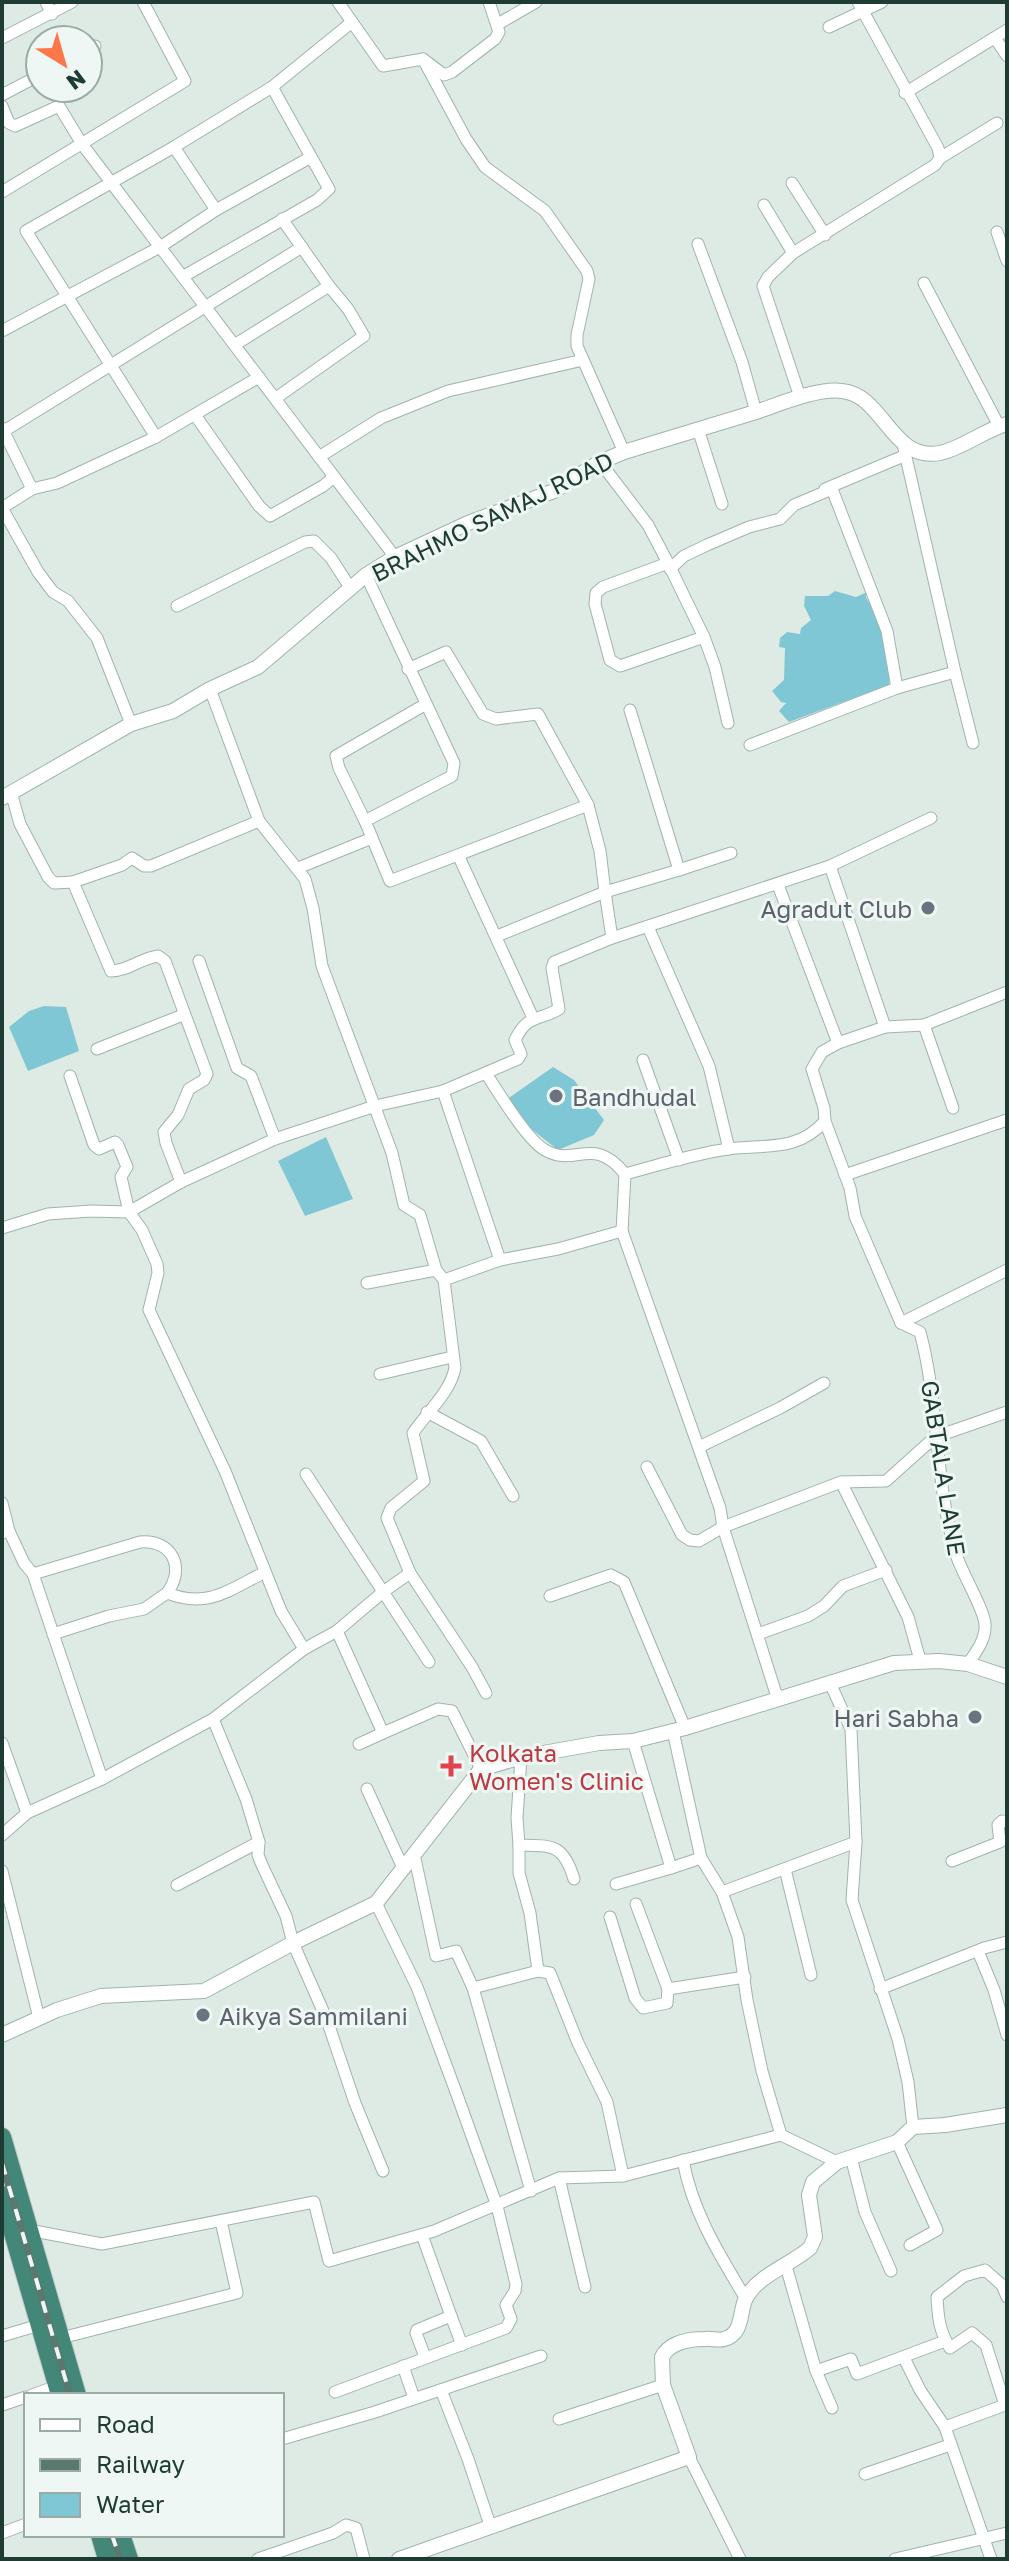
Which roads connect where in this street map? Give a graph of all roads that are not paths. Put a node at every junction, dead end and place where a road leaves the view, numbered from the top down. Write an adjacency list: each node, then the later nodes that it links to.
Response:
1 (46, 2): 9 (street)
2 (72, 2): 9 (street)
3 (143, 2): 24 (street)
4 (338, 2): 10 (street)
5 (489, 2): 11 (street)
6 (536, 2): 11 (street)
7 (882, 2): 8 (street)
8 (860, 7): 12 (street); 20 (street)
9 (52, 14): 14 (street)
10 (352, 22): 17 (street); 19 (street)
11 (498, 24): 17 (street)
12 (829, 27)
13 (1007, 30): 15 (street)
14 (2, 38)
15 (995, 38): 16 (street); 20 (street)
16 (1007, 56)
17 (423, 59): 48 (street)
18 (24, 83): 21 (street)
19 (272, 87): 25 (street); 26 (street)
20 (905, 93): 27 (street)
21 (2, 95)
22 (2, 106): 24 (street)
23 (997, 123): 27 (street)
24 (82, 144): 28 (street); 30 (street)
25 (174, 147): 28 (street); 32 (street)
26 (311, 157): 32 (street); 33 (street)
27 (940, 158): 35 (street)
28 (112, 180): 37 (street); 44 (street)
29 (792, 183): 35 (street)
30 (2, 192)
31 (764, 205): 39 (street)
32 (216, 210): 37 (street)
33 (282, 219): 38 (street); 41 (street)
34 (997, 232): 40 (street)
35 (825, 235): 39 (street)
36 (698, 244): 53 (street)
37 (160, 247): 41 (street); 44 (street)
38 (302, 247): 43 (street); 45 (street)
39 (793, 253): 51 (street)
40 (1007, 261)
41 (184, 276): 45 (street)
42 (924, 283): 55 (street)
43 (329, 286): 47 (street); 52 (street)
44 (68, 298): 46 (street); 49 (street)
45 (206, 307): 47 (street); 49 (street)
46 (2, 331)
47 (236, 344): 50 (street)
48 (583, 360): 60 (street); 61 (street)
49 (110, 366): 56 (street); 58 (street)
50 (259, 377): 52 (street); 54 (street)
51 (800, 397): 53 (street, BRAHMO SAMAJ ROAD); 59 (street, BRAHMO SAMAJ ROAD)
52 (276, 398): 61 (street)
53 (756, 412): 57 (street, BRAHMO SAMAJ ROAD)
54 (195, 415): 58 (street); 63 (street)
55 (1003, 425): 59 (street)
56 (3, 429): 64 (street)
57 (698, 429): 60 (street, BRAHMO SAMAJ ROAD); 66 (street)
58 (156, 437): 64 (street)
59 (904, 450): 65 (street); 75 (street)
60 (624, 452): 62 (street, BRAHMO SAMAJ ROAD)
61 (319, 457): 63 (street)
62 (600, 462): 68 (street, BRAHMO SAMAJ ROAD); 69 (street)
63 (334, 477): 68 (street)
64 (32, 489): 67 (street)
65 (794, 497)
66 (722, 504)
67 (2, 508): 81 (street)
68 (395, 557): 70 (street, BRAHMO SAMAJ ROAD)
69 (669, 566): 73 (street); 73 (street); 76 (street)
70 (366, 575): 71 (street, BRAHMO SAMAJ ROAD); 74 (street)
71 (351, 589): 72 (street); 77 (street, BRAHMO SAMAJ ROAD)
72 (177, 606)
73 (704, 637): 80 (street)
74 (408, 669): 78 (street); 85 (street)
75 (955, 672): 76 (street); 82 (street)
76 (897, 688): 83 (street)
77 (210, 689): 81 (street, BRAHMO SAMAJ ROAD); 87 (street)
78 (426, 704): 88 (street); 88 (street)
79 (630, 710): 94 (street)
80 (728, 723)
81 (131, 724): 84 (street, BRAHMO SAMAJ ROAD)
82 (973, 743)
83 (750, 745)
84 (7, 795): 95 (street)
85 (588, 805): 91 (street); 97 (street)
86 (931, 818): 92 (street)
87 (259, 821): 93 (street); 95 (street)
88 (365, 821): 89 (street)
89 (372, 838): 91 (street); 93 (street)
90 (731, 853): 94 (street)
91 (459, 857): 99 (street)
92 (830, 866): 96 (street); 106 (street)
93 (298, 868): 113 (street)
94 (679, 870): 97 (street)
95 (73, 882): 103 (street)
96 (778, 885): 98 (street); 107 (street)
97 (605, 892): 99 (street); 100 (street)
98 (648, 927): 100 (street); 118 (street)
99 (497, 936): 104 (street)
100 (612, 938): 104 (street)
101 (199, 961): 117 (street)
102 (1007, 992): 105 (street)
103 (183, 1015): 108 (street); 122 (street)
104 (533, 1018): 110 (street)
105 (924, 1025): 106 (street); 114 (street)
106 (885, 1027): 107 (street)
107 (838, 1043): 116 (street)
108 (97, 1049)
109 (643, 1060): 119 (street)
110 (487, 1075): 112 (street); 120 (street)
111 (70, 1076): 123 (street)
112 (443, 1091): 113 (street); 126 (street)
113 (375, 1106): 117 (street); 127 (street)
114 (953, 1108)
115 (1007, 1120): 121 (street)
116 (825, 1121): 118 (street); 121 (street)
117 (275, 1139): 122 (street)
118 (729, 1149): 119 (street)
119 (679, 1160): 120 (street)
120 (625, 1174): 125 (street)
121 (845, 1175): 131 (street)
122 (181, 1182): 123 (street)
123 (129, 1212): 124 (street); 147 (street)
124 (2, 1228)
125 (622, 1231): 126 (street); 138 (street)
126 (500, 1260): 129 (street)
127 (436, 1270): 129 (street); 130 (street)
128 (1007, 1270): 131 (street)
129 (444, 1280): 132 (street)
130 (367, 1283)
131 (901, 1323): 137 (street, GABTALA LANE)
132 (452, 1357): 133 (street); 135 (street)
133 (380, 1374)
134 (824, 1383): 138 (street)
135 (427, 1412): 142 (street); 148 (street)
136 (1007, 1412): 137 (street)
137 (935, 1437): 141 (street); 159 (street, GABTALA LANE)
138 (699, 1447): 144 (street)
139 (647, 1467): 144 (street)
140 (306, 1474): 150 (street)
141 (841, 1482): 144 (street); 146 (street)
142 (513, 1496)
143 (2, 1503): 145 (street)
144 (723, 1527): 155 (street)
145 (6, 1532): 149 (street)
146 (886, 1570): 155 (street); 157 (street)
147 (265, 1572): 151 (street); 156 (street)
148 (410, 1573): 150 (street); 162 (street)
149 (33, 1574): 151 (street); 154 (street)
150 (383, 1592): 153 (street); 158 (street)
151 (167, 1593): 154 (street)
152 (550, 1596): 165 (street)
153 (337, 1631): 156 (street); 166 (street)
154 (53, 1634): 172 (street)
155 (758, 1634): 163 (street)
156 (304, 1649): 164 (street)
157 (920, 1660): 159 (street); 161 (street)
158 (429, 1662)
159 (968, 1664): 160 (street)
160 (1007, 1677)
161 (830, 1683): 163 (street); 178 (street)
162 (486, 1693)
163 (778, 1700): 165 (street)
164 (213, 1719): 172 (street); 177 (street)
165 (679, 1730): 167 (street); 181 (street)
166 (383, 1733): 169 (street); 171 (street)
167 (633, 1741): 170 (street); 184 (street)
168 (2, 1743): 174 (street)
169 (359, 1744)
170 (521, 1757): 171 (street); 179 (street)
171 (481, 1769): 180 (street)
172 (102, 1779): 174 (street)
173 (367, 1789): 183 (street)
174 (27, 1813): 176 (street)
175 (1007, 1822): 182 (street)
176 (3, 1830)
177 (259, 1842): 189 (street); 195 (street)
178 (856, 1842): 185 (street); 202 (street)
179 (519, 1845): 187 (street); 197 (street)
180 (414, 1854): 183 (street); 200 (street)
181 (701, 1858): 184 (street); 190 (street)
182 (952, 1861)
183 (403, 1868): 191 (street)
184 (671, 1868): 188 (street)
185 (785, 1869): 190 (street); 198 (street)
186 (2, 1871): 203 (street)
187 (574, 1879)
188 (616, 1884)
189 (177, 1885)
190 (722, 1892): 199 (street)
191 (376, 1903): 195 (street); 218 (street)
192 (636, 1904): 201 (street)
193 (610, 1917): 201 (street)
194 (1007, 1942): 196 (street)
195 (293, 1943): 203 (street); 213 (street)
196 (978, 1951): 202 (street); 205 (street)
197 (538, 1971): 200 (street); 214 (street)
198 (811, 1975)
199 (745, 1977): 201 (street); 208 (street)
200 (473, 1988): 216 (street)
201 (668, 1989)
202 (880, 1989): 207 (street)
203 (39, 2018): 204 (street)
204 (2, 2035)
205 (1007, 2035)
206 (1007, 2115): 207 (street)
207 (913, 2127): 210 (street)
208 (781, 2135): 211 (street); 212 (street)
209 (2, 2137): 222 (highway)
210 (897, 2142): 211 (street); 223 (street)
211 (844, 2159): 224 (street); 225 (street)
212 (683, 2160): 214 (street); 228 (street)
213 (383, 2171)
214 (623, 2176): 215 (street)
215 (559, 2178): 216 (street); 226 (street)
216 (531, 2191): 218 (street)
217 (2, 2195): 220 (highway)
218 (497, 2206): 221 (street); 234 (street)
219 (221, 2221): 221 (street); 222 (street); 232 (street)
220 (6, 2222): 222 (highway)
221 (422, 2235): 229 (street)
222 (15, 2238): 230 (highway); 232 (highway)
223 (910, 2245)
224 (786, 2266): 228 (street); 239 (street)
225 (891, 2271)
226 (585, 2287)
227 (1007, 2297): 233 (street)
228 (746, 2299): 240 (street)
229 (451, 2316): 234 (street); 236 (street)
230 (39, 2325): 231 (street); 242 (highway)
231 (2, 2336)
232 (61, 2338): 244 (highway)
233 (945, 2341): 237 (street); 248 (street)
234 (462, 2345): 236 (street)
235 (541, 2356): 241 (street)
236 (425, 2357): 238 (street)
237 (904, 2358): 239 (street); 251 (street)
238 (403, 2366): 243 (street); 246 (street)
239 (816, 2371): 249 (street)
240 (663, 2385): 250 (street); 254 (street)
241 (441, 2390): 246 (street); 257 (street)
242 (58, 2391)
243 (335, 2392)
244 (76, 2393)
245 (24, 2398): 247 (street)
246 (414, 2398): 252 (street)
247 (2, 2405)
248 (1006, 2405): 251 (street)
249 (832, 2408)
250 (559, 2419)
251 (945, 2427): 253 (street)
252 (284, 2438)
253 (950, 2445): 255 (street); 262 (street)
254 (689, 2457): 257 (street); 268 (street)
255 (865, 2474)
256 (24, 2525): 258 (street)
257 (490, 2525): 267 (street)
258 (2, 2533)
259 (1007, 2533): 262 (street)
260 (101, 2537): 263 (highway)
261 (122, 2537): 264 (highway)
262 (983, 2539): 269 (street); 270 (street)
263 (107, 2559)
264 (129, 2559)
265 (258, 2559): 266 (street)
266 (364, 2559)
267 (399, 2559)
268 (740, 2559)
269 (895, 2559)
270 (991, 2559)

